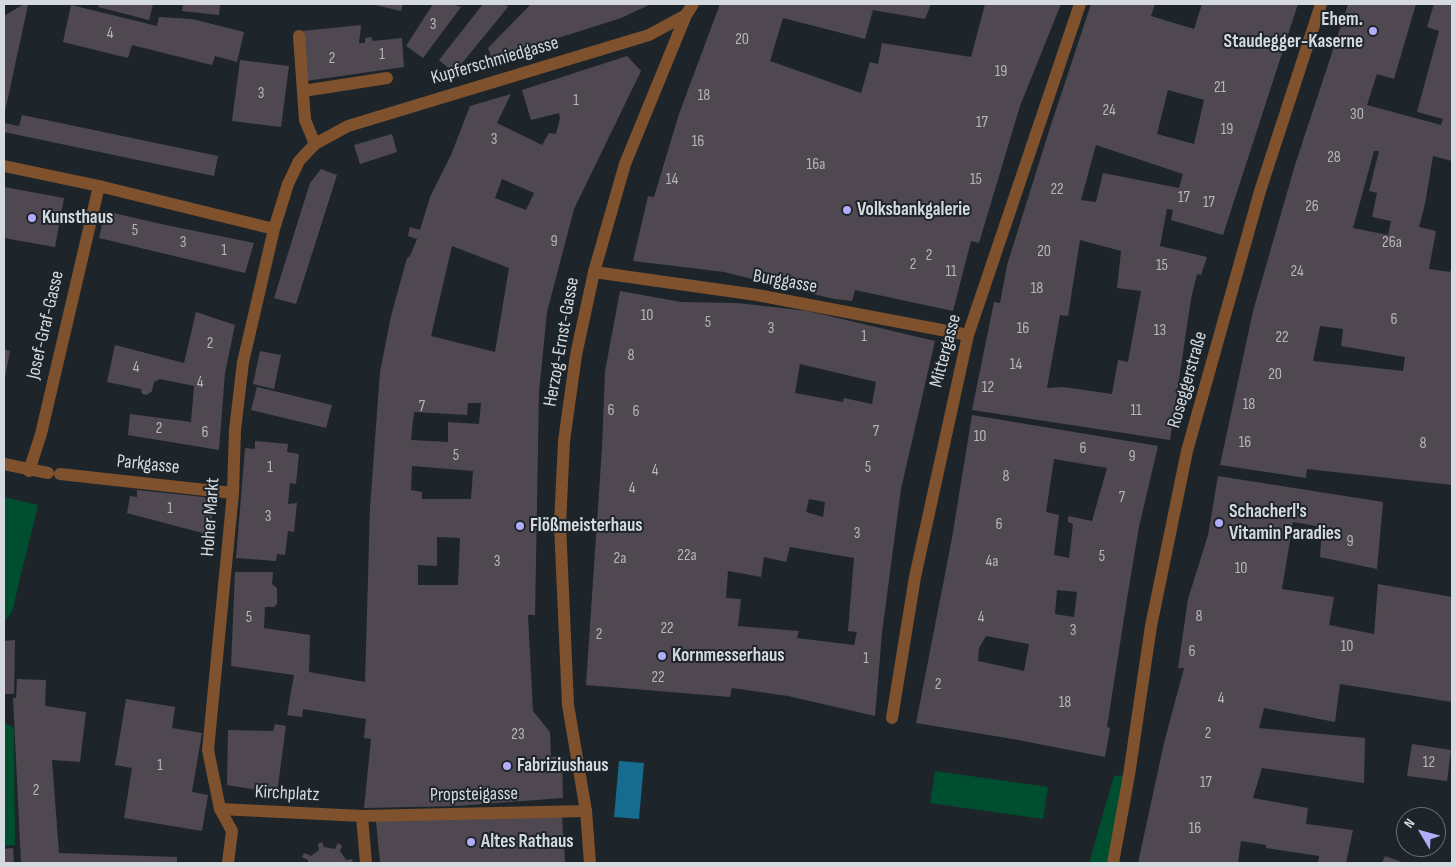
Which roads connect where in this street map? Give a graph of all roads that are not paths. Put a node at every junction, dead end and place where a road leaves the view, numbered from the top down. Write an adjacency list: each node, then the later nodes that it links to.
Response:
1 (1080, 4): 12 (street, Mittergasse)
2 (1321, 4): 23 (street, Roseggerstraße)
3 (690, 9): 7 (street, Kupferschmiedgasse); 11 (street, Herzog-Ernst-Gasse)
4 (299, 36): 6 (street)
5 (387, 78): 6 (street)
6 (303, 91): 7 (street)
7 (315, 144): 10 (street, Kupferschmiedgasse)
8 (4, 166): 9 (street)
9 (99, 186): 10 (street); 14 (street, Josef-Graf-Gasse)
10 (274, 229): 15 (street, Hoher Markt)
11 (594, 272): 12 (street, Burggasse); 18 (street, Herzog-Ernst-Gasse)
12 (968, 335): 16 (street, Mittergasse)
13 (4, 464): 14 (street, Parkgasse)
14 (29, 471): 15 (street, Parkgasse)
15 (233, 494): 17 (street, Hoher Markt)
16 (892, 718)
17 (220, 809): 19 (street, Kirchplatz); 20 (street)
18 (586, 811): 19 (street, Propsteigasse); 22 (street, Herzog-Ernst-Gasse)
19 (362, 816): 21 (street)
20 (228, 863)
21 (366, 863)
22 (590, 863)
23 (1113, 863)

